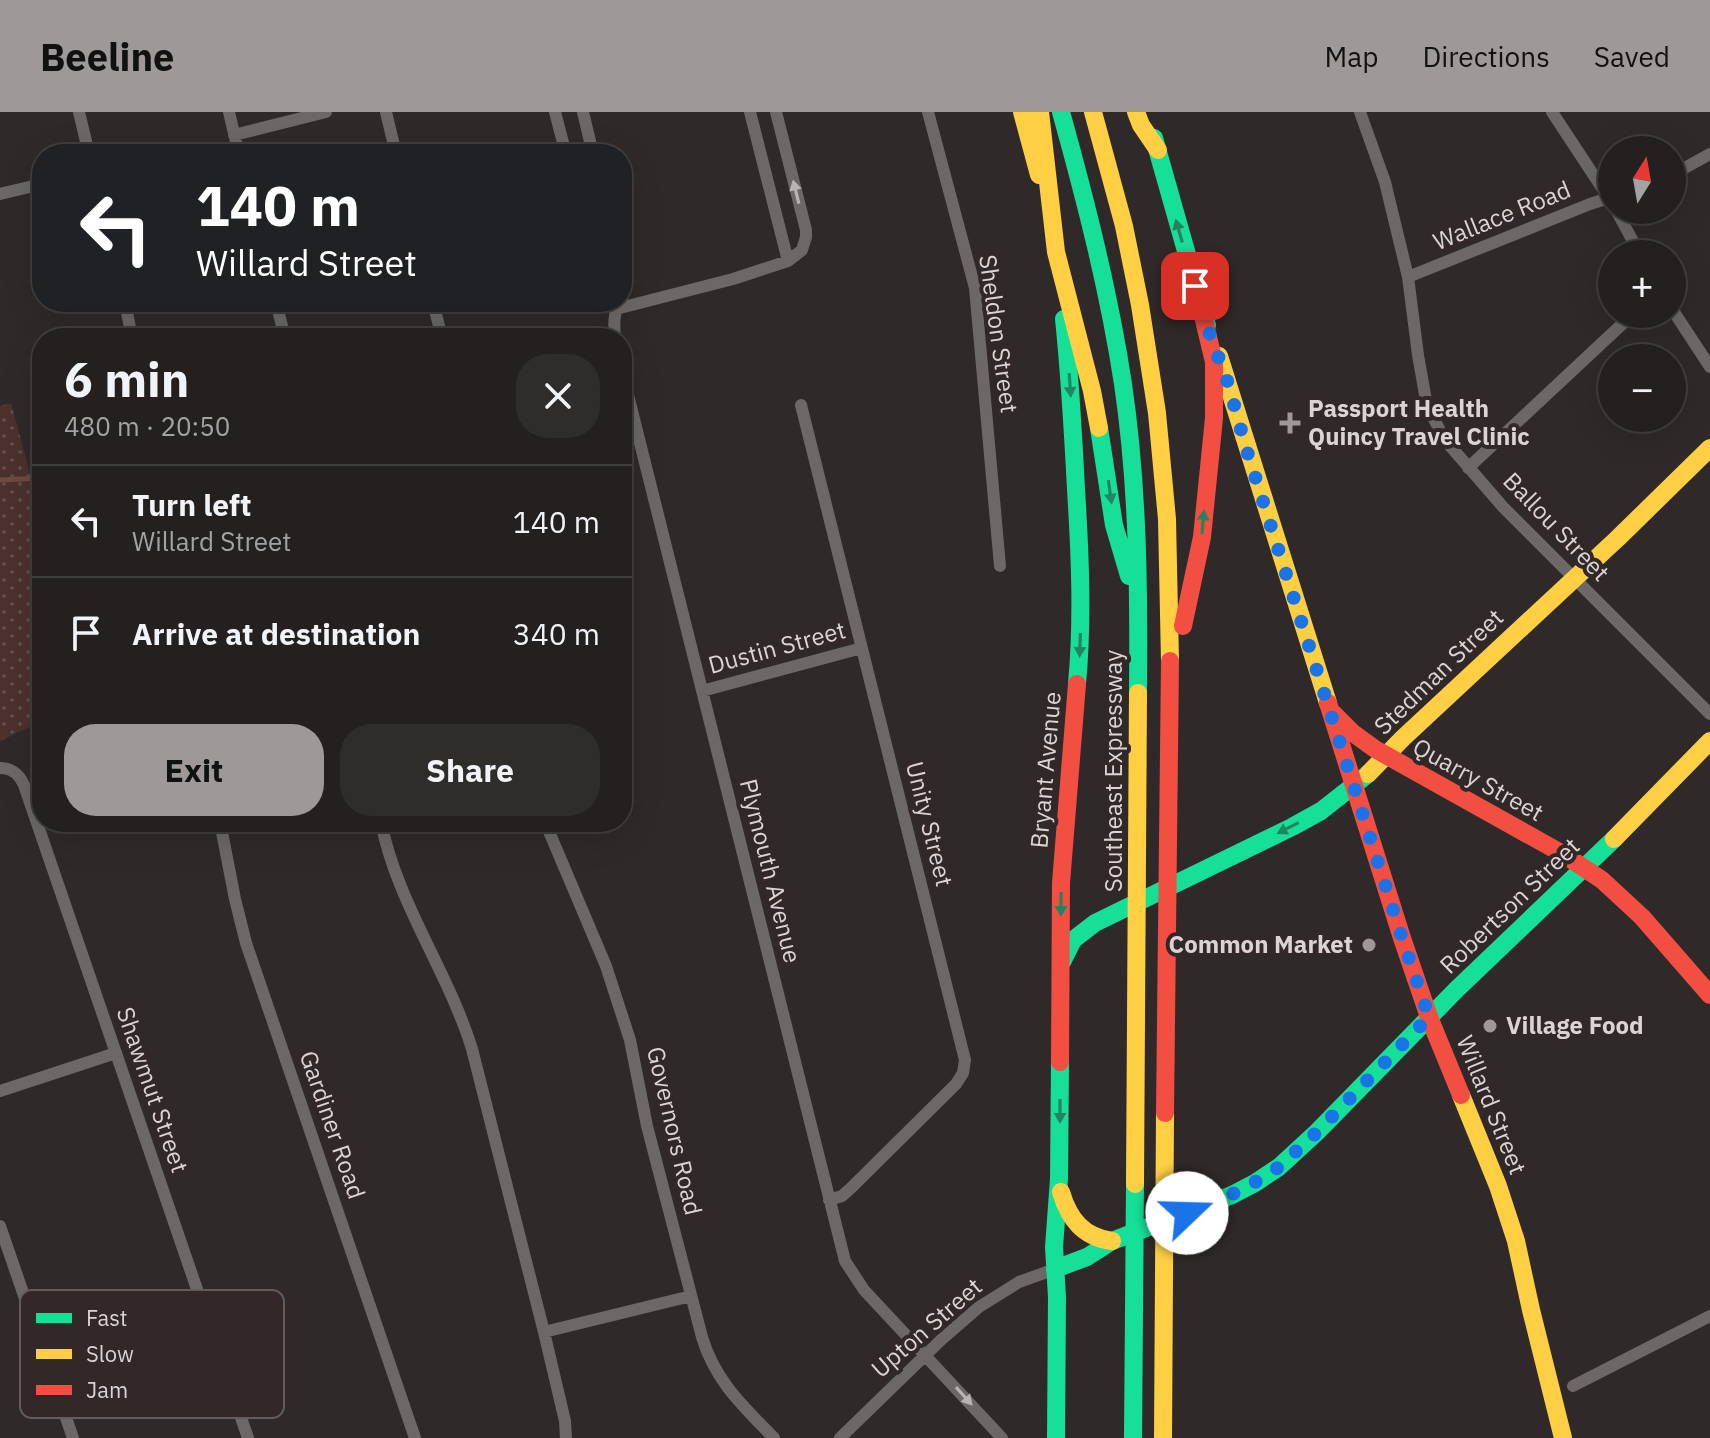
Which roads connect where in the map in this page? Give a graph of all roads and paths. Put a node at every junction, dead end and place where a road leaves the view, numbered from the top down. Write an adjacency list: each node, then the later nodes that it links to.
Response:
1 (79, 112): 21 (street)
2 (229, 112): 20 (street)
3 (326, 112): 20 (street)
4 (386, 112): 23 (street)
5 (555, 112): 24 (street)
6 (583, 112): 25 (street)
7 (750, 112): 34 (street)
8 (776, 112): 34 (street, one-way to 8)
9 (928, 112): 45 (street, Sheldon Street)
10 (1022, 112): 33 (main road, Bryant Avenue)
11 (1040, 112): 33 (main road)
12 (1061, 112): 47 (main road, Southeast Expressway)
13 (1075, 112): 91 (main road)
14 (1093, 112): 92 (main road)
15 (1106, 112): 48 (main road)
16 (1136, 112): 26 (main road)
17 (1147, 112): 26 (main road)
18 (1360, 112): 35 (street, Ballou Street)
19 (1552, 112): 29 (street)
20 (234, 135): 22 (street)
21 (87, 144)
22 (236, 144)
23 (394, 144)
24 (563, 144)
25 (591, 144)
26 (1158, 150): 37 (main road, Willard Street, one-way to 26)
27 (1710, 154): 28 (street)
28 (1686, 167)
29 (1598, 180)
30 (32, 186): 31 (street)
31 (0, 194)
32 (1598, 204): 35 (street, Wallace Road)
33 (1056, 252): 47 (main road, one-way to 47); 63 (main road, Bryant Avenue, one-way to 63)
34 (788, 261): 36 (street)
35 (1408, 277): 44 (street, Ballou Street)
36 (632, 300)
37 (1203, 316): 48 (main road, one-way to 37); 51 (main road, Willard Street)
38 (1618, 328): 44 (street)
39 (1684, 328): 40 (street)
40 (1710, 367)
41 (801, 405): 49 (street, Unity Street)
42 (632, 411): 50 (street, Plymouth Avenue)
43 (1710, 448): 46 (main road, Stedman Street)
44 (1468, 468): 46 (street, Ballou Street)
45 (1000, 566)
46 (1574, 578): 52 (street, Ballou Street); 54 (main road, Stedman Street)
47 (1138, 605): 90 (main road, Southeast Expressway)
48 (1183, 626): 93 (main road)
49 (862, 648): 50 (street, Dustin Street); 69 (street, Unity Street)
50 (702, 691): 69 (street, Plymouth Avenue)
51 (1327, 704): 54 (main road, Quarry Street); 56 (main road, Willard Street)
52 (1710, 714)
53 (1710, 741): 62 (main road, Robertson Street)
54 (1387, 756): 56 (main road, Stedman Street); 62 (main road, Quarry Street)
55 (1, 768): 57 (street, Shawmut Street)
56 (1354, 786): 63 (main road, Stedman Street, one-way to 63); 65 (main road, Willard Street)
57 (32, 811)
58 (39, 832): 66 (street, Shawmut Street)
59 (222, 832): 84 (street, Gardiner Road)
60 (383, 832): 77 (street)
61 (549, 832): 75 (street, Governors Road)
62 (1585, 868): 64 (main road, Quarry Street); 65 (main road, Robertson Street)
63 (1060, 969): 68 (main road, Bryant Avenue, one-way to 68)
64 (1710, 995)
65 (1429, 1017): 71 (main road, Robertson Street); 94 (main road, Willard Street)
66 (116, 1053): 67 (street); 74 (street, Shawmut Street)
67 (0, 1091)
68 (1059, 1179): 71 (main road); 72 (main road, Bryant Avenue)
69 (829, 1200): 78 (street, Plymouth Avenue)
70 (0, 1226): 73 (street)
71 (1112, 1241): 72 (main road, Robertson Street)
72 (1055, 1269): 78 (street, Upton Street); 89 (main road, Bryant Avenue)
73 (22, 1290)
74 (197, 1290)
75 (691, 1296): 77 (street); 86 (street, Governors Road)
76 (1710, 1316): 79 (street)
77 (544, 1332): 85 (street)
78 (926, 1354): 87 (street, Upton Street); 88 (street, Plymouth Avenue, one-way to 88)
79 (1573, 1386)
80 (66, 1418): 82 (street)
81 (241, 1418): 83 (street, Shawmut Street)
82 (73, 1438)
83 (248, 1438)
84 (415, 1438)
85 (566, 1438)
86 (774, 1438)
87 (840, 1438)
88 (1002, 1438)
89 (1056, 1438)
90 (1133, 1438)
91 (1148, 1438)
92 (1163, 1438)
93 (1176, 1438)
94 (1563, 1438)

